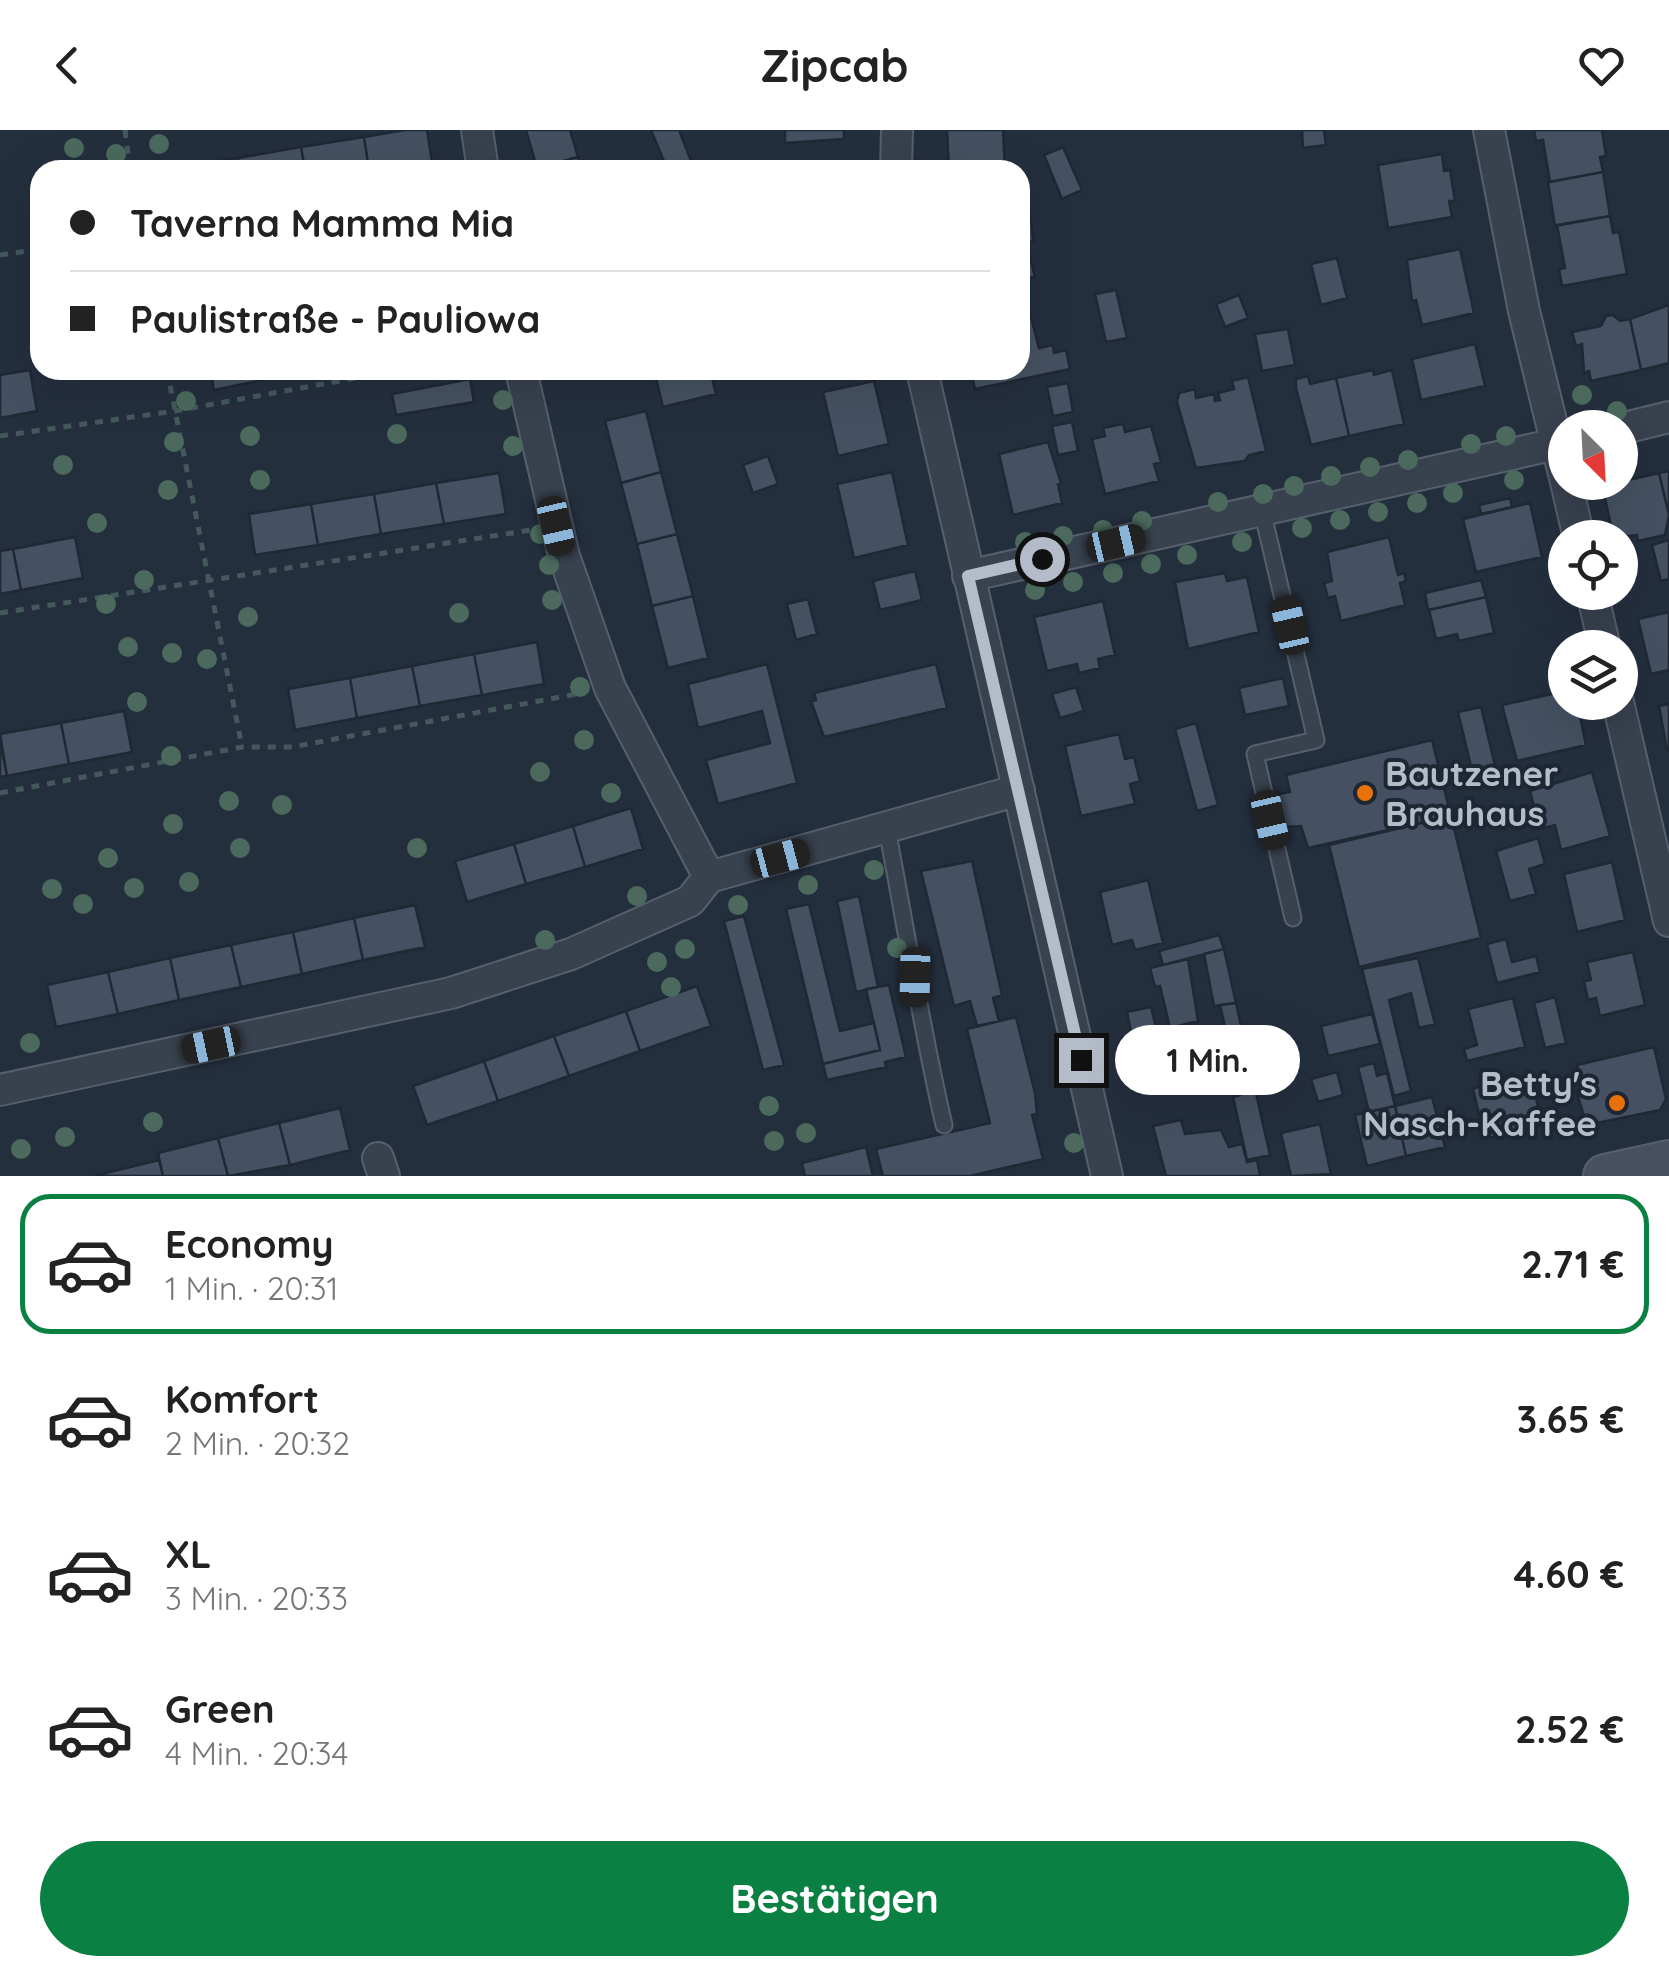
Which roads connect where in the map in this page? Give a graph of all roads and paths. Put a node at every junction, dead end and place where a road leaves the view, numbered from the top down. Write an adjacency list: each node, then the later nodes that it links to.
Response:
1 (125, 130): 5 (path)
2 (477, 130): 6 (street)
3 (897, 130): 7 (street)
4 (1489, 130): 14 (street)
5 (129, 160)
6 (482, 160)
7 (896, 160)
8 (30, 250): 9 (path)
9 (0, 255)
10 (169, 380): 15 (path)
11 (345, 380): 15 (path)
12 (523, 380): 21 (street)
13 (924, 380): 22 (street)
14 (1552, 410)
15 (175, 411): 18 (path); 23 (path)
16 (1669, 418): 17 (street)
17 (1638, 425)
18 (0, 436)
19 (1548, 446): 20 (street)
20 (1262, 510): 22 (street); 32 (lane)
21 (556, 526): 23 (path); 25 (street)
22 (968, 576): 28 (street)
23 (208, 578): 24 (path); 27 (path)
24 (0, 612)
25 (610, 688): 27 (path); 31 (street)
26 (1622, 720): 33 (street)
27 (242, 748): 29 (path)
28 (1019, 790): 30 (street); 37 (street)
29 (0, 793)
30 (886, 829): 31 (street); 35 (lane)
31 (709, 878): 34 (street)
32 (1293, 918)
33 (1669, 921)
34 (0, 1090)
35 (944, 1125)
36 (1669, 1162): 38 (main road)
37 (1107, 1176)
38 (1605, 1176)

